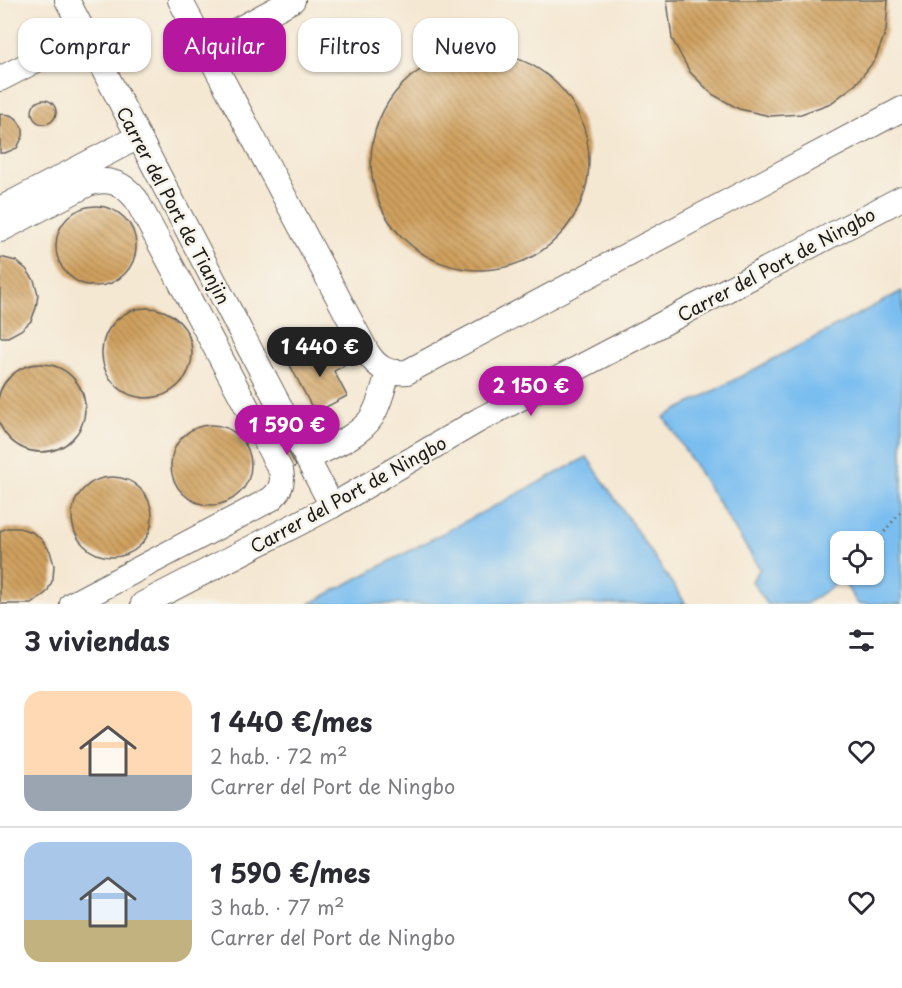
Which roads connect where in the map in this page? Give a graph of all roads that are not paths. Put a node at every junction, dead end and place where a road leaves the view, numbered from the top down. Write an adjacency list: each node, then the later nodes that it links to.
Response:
1 (67, 0): 4 (street, Carrer del Port de Tianjin)
2 (180, 0): 5 (street)
3 (293, 0): 6 (street)
4 (77, 18)
5 (190, 18)
6 (259, 18)
7 (18, 69): 10 (street)
8 (105, 72): 12 (street, Carrer del Port de Tianjin)
9 (219, 72): 16 (street)
10 (0, 79)
11 (902, 109): 16 (street)
12 (138, 137): 14 (street); 17 (street, Carrer del Port de Tianjin)
13 (902, 198): 18 (street, Carrer del Port de Ningbo)
14 (0, 209)
15 (0, 230): 19 (street)
16 (388, 372): 17 (street)
17 (308, 458): 18 (street, Carrer del Port de Tianjin)
18 (332, 506): 20 (street, Carrer del Port de Ningbo)
19 (72, 604)
20 (143, 604)

